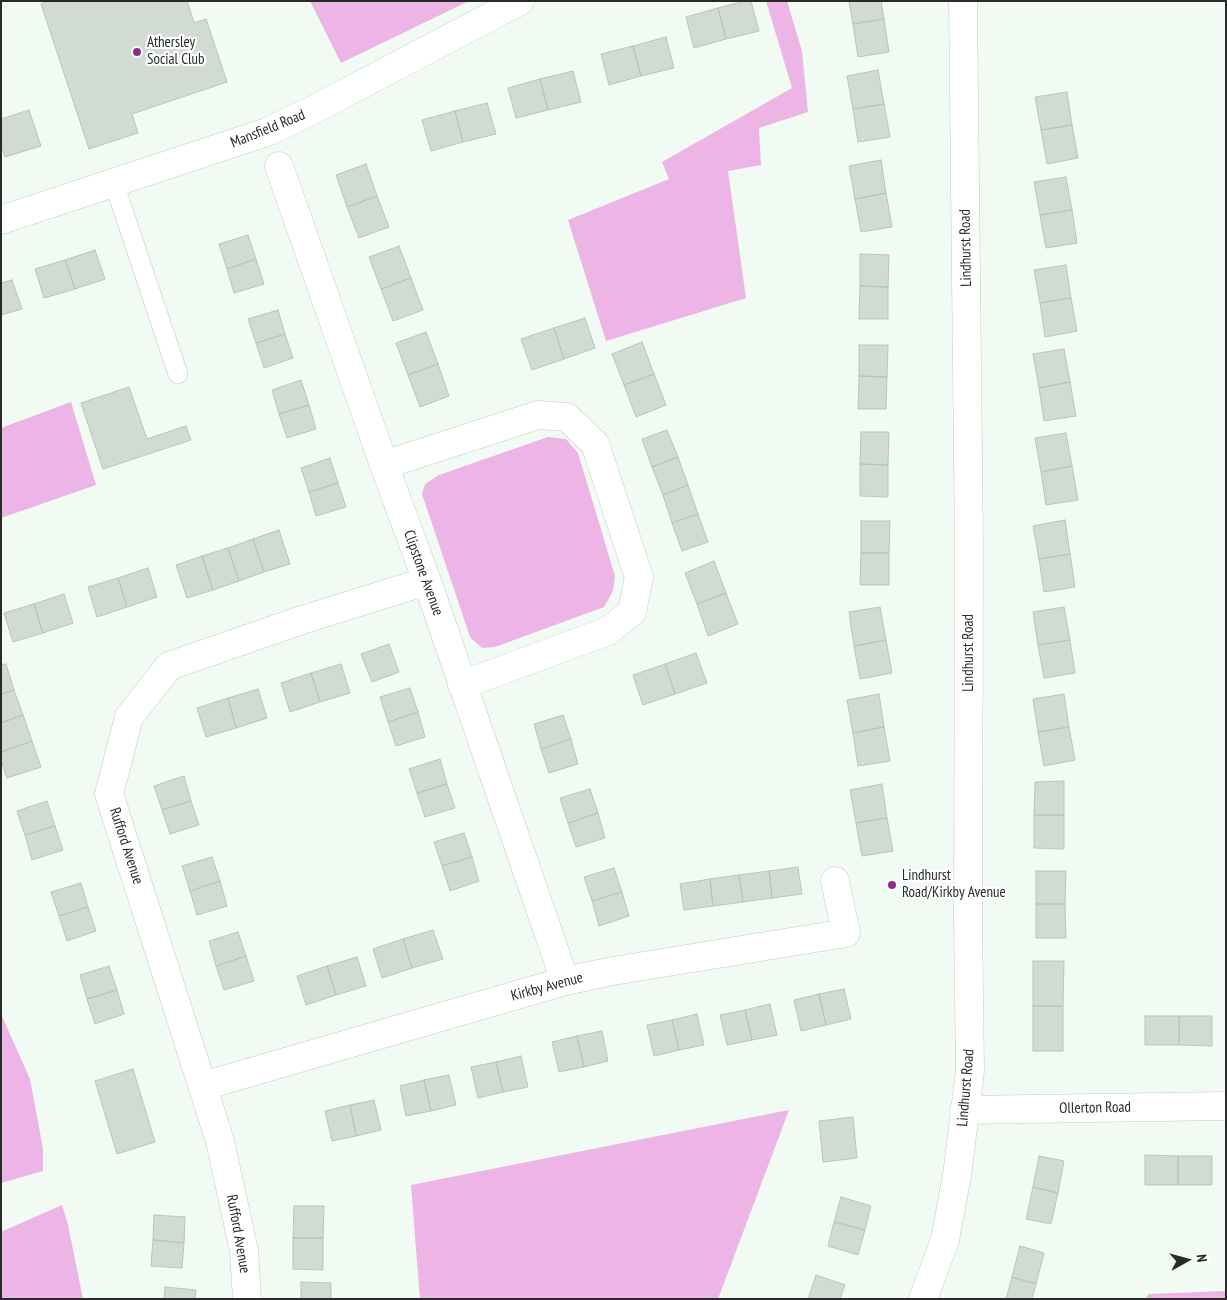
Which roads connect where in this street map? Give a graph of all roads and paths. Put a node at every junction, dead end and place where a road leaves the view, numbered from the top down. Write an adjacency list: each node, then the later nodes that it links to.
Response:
1 (520, 1): 4 (street, Mansfield Road)
2 (963, 1): 14 (street, Lindhurst Road)
3 (279, 166): 7 (street, Clipstone Avenue)
4 (114, 182): 5 (street, Mansfield Road); 6 (lane)
5 (1, 220)
6 (178, 374)
7 (384, 465): 8 (street, Clipstone Avenue); 9 (street)
8 (427, 581): 9 (street, Clipstone Avenue); 12 (street, Rufford Avenue)
9 (462, 685): 11 (street, Clipstone Avenue)
10 (835, 881): 11 (street, Kirkby Avenue)
11 (565, 980): 12 (street, Kirkby Avenue)
12 (203, 1086): 15 (street, Rufford Avenue)
13 (1226, 1106): 14 (street, Ollerton Road)
14 (964, 1110): 16 (street, Lindhurst Road)
15 (247, 1299)
16 (923, 1299)

